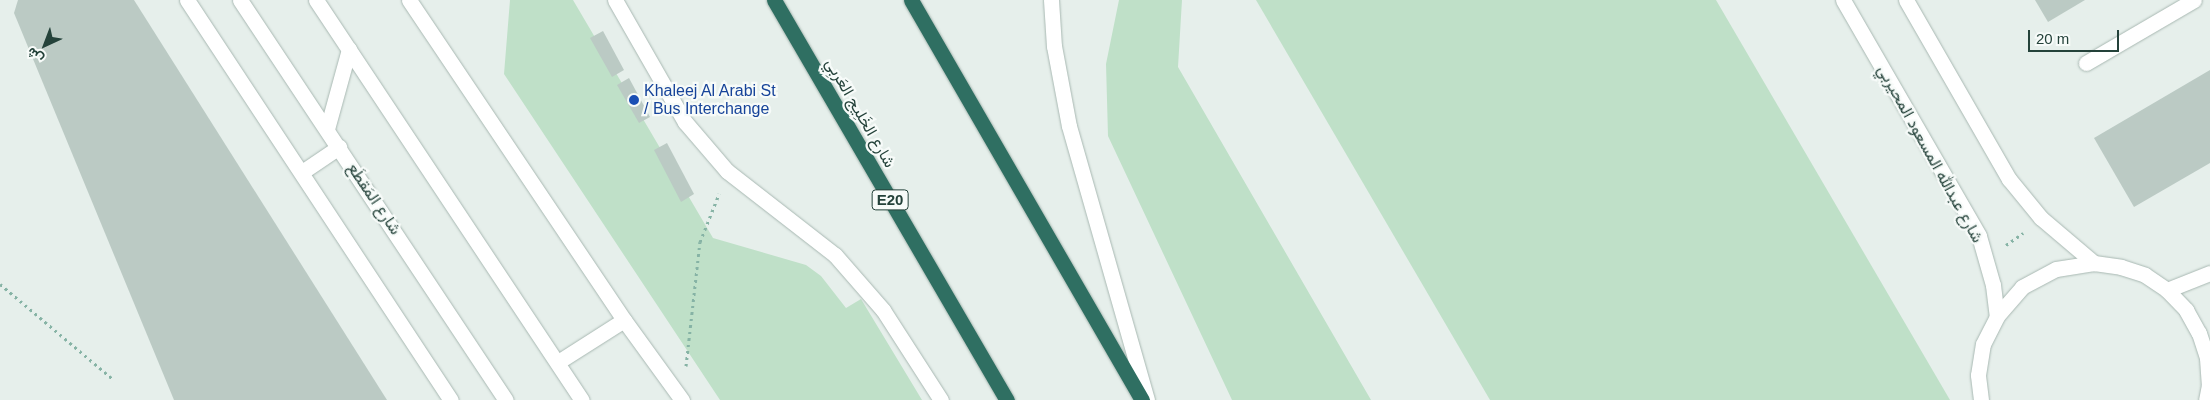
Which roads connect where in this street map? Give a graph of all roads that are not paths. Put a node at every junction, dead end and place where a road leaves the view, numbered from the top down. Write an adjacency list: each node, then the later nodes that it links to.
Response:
1 (186, 0): 16 (street)
2 (240, 0): 14 (street, شارع المَقطَع)
3 (316, 0): 12 (street)
4 (410, 0): 21 (street)
5 (616, 0): 28 (street)
6 (774, 0): 29 (highway, شارع الخَلِيج العَربِي / E20)
7 (911, 0): 30 (highway)
8 (1051, 0): 31 (street)
9 (1843, 0): 20 (street, شارع عبدالله المسعود المحيربي)
10 (1906, 0): 17 (street)
11 (2194, 0): 13 (street)
12 (349, 49): 14 (street); 22 (street)
13 (2086, 62)
14 (327, 129): 15 (street, شارع المَقطَع)
15 (339, 147): 16 (street); 25 (street, شارع المَقطَع)
16 (302, 172): 24 (street)
17 (2094, 263): 19 (street); 20 (street)
18 (2210, 272): 19 (street)
19 (2167, 290): 23 (street)
20 (1997, 316): 32 (street)
21 (624, 320): 22 (street); 27 (street)
22 (558, 362): 26 (street)
23 (2210, 384): 33 (street)
24 (451, 400)
25 (506, 400)
26 (582, 400)
27 (682, 400)
28 (941, 400)
29 (1007, 400)
30 (1142, 400)
31 (1147, 400)
32 (1981, 400)
33 (2206, 400)

